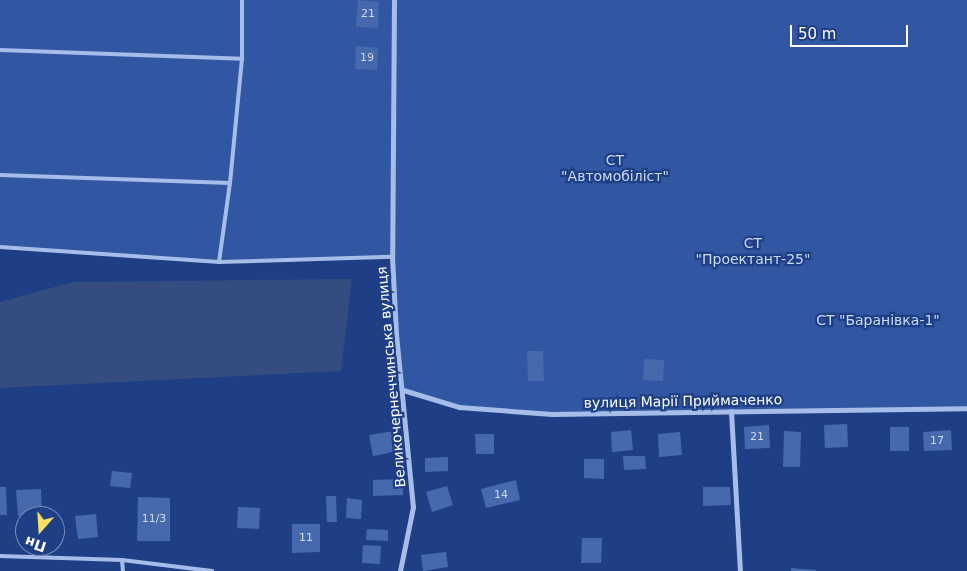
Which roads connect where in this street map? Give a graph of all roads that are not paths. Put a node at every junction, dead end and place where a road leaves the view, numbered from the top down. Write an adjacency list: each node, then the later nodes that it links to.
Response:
1 (242, 0): 4 (lane)
2 (394, 0): 8 (street, Великочернеччинська вулиця)
3 (0, 50): 4 (lane)
4 (242, 59): 6 (lane)
5 (0, 175): 6 (lane)
6 (230, 183): 9 (lane)
7 (0, 247): 9 (lane)
8 (392, 258): 9 (lane); 10 (street, Великочернеччинська вулиця)
9 (219, 262)
10 (403, 390): 12 (street, вулиця Марії Приймаченко); 17 (street, Великочернеччинська вулиця)
11 (967, 408): 12 (street, вулиця Марії Приймаченко)
12 (731, 411): 18 (street)
13 (0, 556): 14 (lane)
14 (122, 560): 15 (lane); 16 (lane)
15 (123, 571)
16 (212, 571)
17 (400, 571)
18 (740, 571)

